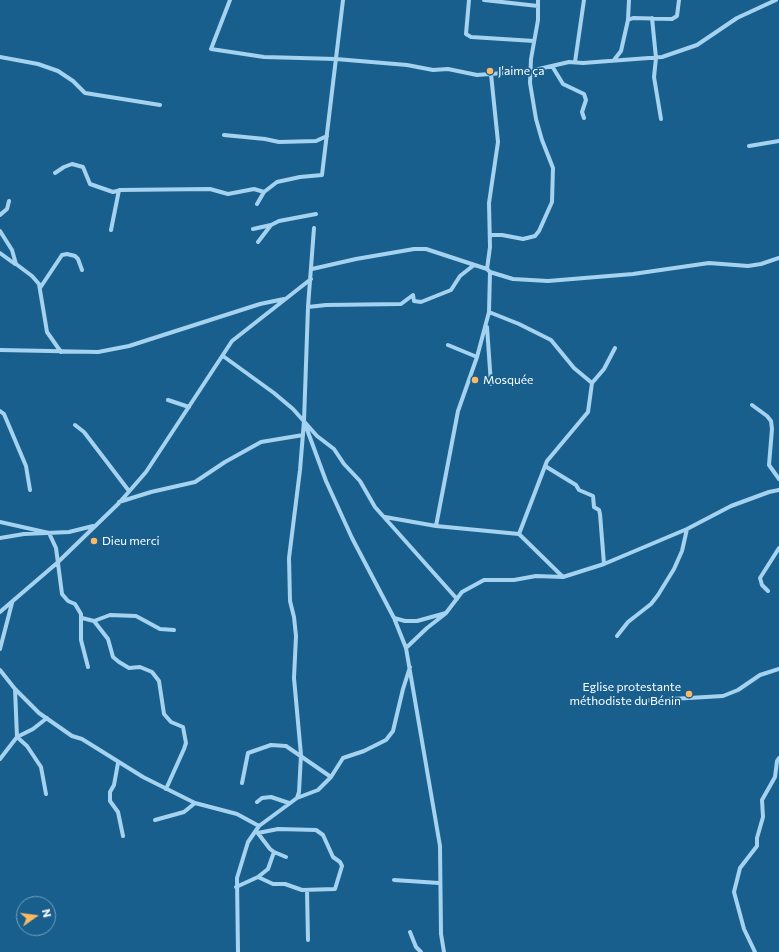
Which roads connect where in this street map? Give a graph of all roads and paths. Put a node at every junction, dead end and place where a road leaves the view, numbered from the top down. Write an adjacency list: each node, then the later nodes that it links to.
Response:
1 (230, 0): 18 (street)
2 (343, 0): 18 (street)
3 (469, 0): 15 (street)
4 (484, 0): 11 (street)
5 (522, 0): 11 (street)
6 (538, 0): 12 (street)
7 (584, 0): 20 (street)
8 (629, 0): 14 (street)
9 (679, 0): 13 (street)
10 (776, 0): 17 (street)
11 (527, 5): 12 (street)
12 (538, 6): 15 (street)
13 (652, 18): 14 (street); 17 (street)
14 (628, 20): 19 (street)
15 (534, 41): 22 (street)
16 (0, 57): 24 (street)
17 (656, 58): 19 (street); 26 (street)
18 (336, 59): 23 (street); 28 (street)
19 (614, 60): 20 (street)
20 (575, 62): 21 (street)
21 (552, 66): 22 (street); 25 (street)
22 (530, 71): 23 (street); 44 (street)
23 (491, 74): 44 (street)
24 (160, 105)
25 (584, 118)
26 (661, 119)
27 (224, 135): 28 (street)
28 (327, 136): 33 (street)
29 (779, 141): 30 (street)
30 (749, 146)
31 (55, 173): 32 (street)
32 (117, 191): 33 (street); 41 (street)
33 (264, 192): 35 (street)
34 (9, 201): 37 (street)
35 (257, 204)
36 (316, 214): 38 (street)
37 (0, 215)
38 (272, 225): 40 (street); 43 (street)
39 (314, 228): 49 (street)
40 (253, 229)
41 (111, 230)
42 (0, 231): 47 (street)
43 (258, 242)
44 (490, 247): 51 (street)
45 (0, 253): 47 (street)
46 (779, 258): 51 (street)
47 (16, 264): 53 (street)
48 (474, 265): 49 (street); 51 (street); 55 (street)
49 (312, 269): 52 (street)
50 (82, 270): 53 (street)
51 (488, 271): 56 (street)
52 (311, 279): 54 (street); 55 (street)
53 (40, 288): 61 (street)
54 (285, 298): 61 (street); 62 (street)
55 (308, 307): 70 (street)
56 (489, 312): 57 (street); 64 (street)
57 (487, 324): 63 (street); 65 (street)
58 (448, 345): 63 (street)
59 (615, 348): 64 (street)
60 (0, 350): 61 (street)
61 (61, 352)
62 (222, 356): 68 (street); 70 (street)
63 (477, 357): 83 (street)
64 (592, 383): 73 (street)
65 (491, 384)
66 (168, 400): 68 (street)
67 (752, 405): 74 (street)
68 (189, 407): 77 (street)
69 (0, 411): 75 (street)
70 (304, 422): 72 (street); 79 (street); 99 (street)
71 (75, 425): 77 (street)
72 (303, 435): 78 (street); 113 (street)
73 (545, 466): 87 (street); 91 (street)
74 (779, 479)
75 (30, 490)
76 (779, 490): 84 (street)
77 (129, 491): 78 (street)
78 (119, 503): 82 (street)
79 (385, 517): 83 (street); 94 (street)
80 (0, 522): 81 (street)
81 (17, 525): 85 (street); 86 (street)
82 (93, 526): 85 (street); 90 (street)
83 (436, 526): 87 (street)
84 (688, 529): 91 (street); 102 (street)
85 (49, 533): 86 (street); 90 (street)
86 (24, 534): 88 (street)
87 (519, 534): 92 (street)
88 (0, 538)
89 (779, 548): 93 (street)
90 (57, 563): 95 (street); 98 (street)
91 (604, 564): 92 (street)
92 (563, 577): 94 (street)
93 (768, 592)
94 (456, 599): 97 (street)
95 (12, 603): 96 (street); 104 (street)
96 (0, 612)
97 (446, 613): 99 (street); 103 (street)
98 (82, 618): 100 (street); 105 (street)
99 (394, 618): 103 (street)
100 (94, 621): 101 (street); 119 (street)
101 (174, 630)
102 (617, 636)
103 (406, 648): 106 (street)
104 (0, 649)
105 (88, 667)
106 (411, 667): 117 (street); 133 (street)
107 (779, 669): 110 (street)
108 (0, 670): 109 (street)
109 (15, 689): 111 (street); 112 (street)
110 (643, 700)
111 (47, 718): 112 (street); 116 (street)
112 (17, 737): 115 (street); 120 (street)
113 (301, 755): 117 (street); 118 (street); 121 (street)
114 (779, 758): 141 (street)
115 (0, 759)
116 (118, 763): 119 (street); 128 (street)
117 (331, 777): 121 (street)
118 (242, 784)
119 (166, 789): 123 (street)
120 (46, 794)
121 (297, 798): 124 (street)
122 (257, 802): 124 (street)
123 (195, 803): 125 (street); 126 (street)
124 (289, 803): 126 (street)
125 (155, 820)
126 (259, 826): 127 (street)
127 (257, 832): 129 (street); 134 (street); 135 (street)
128 (124, 836)
129 (274, 852): 130 (street); 131 (street)
130 (286, 857)
131 (258, 877): 134 (street); 135 (street)
132 (394, 880): 133 (street)
133 (439, 883): 140 (street)
134 (236, 887): 138 (street)
135 (307, 890): 137 (street)
136 (410, 932): 139 (street)
137 (308, 940)
138 (238, 952)
139 (421, 952)
140 (444, 952)
141 (755, 952)

